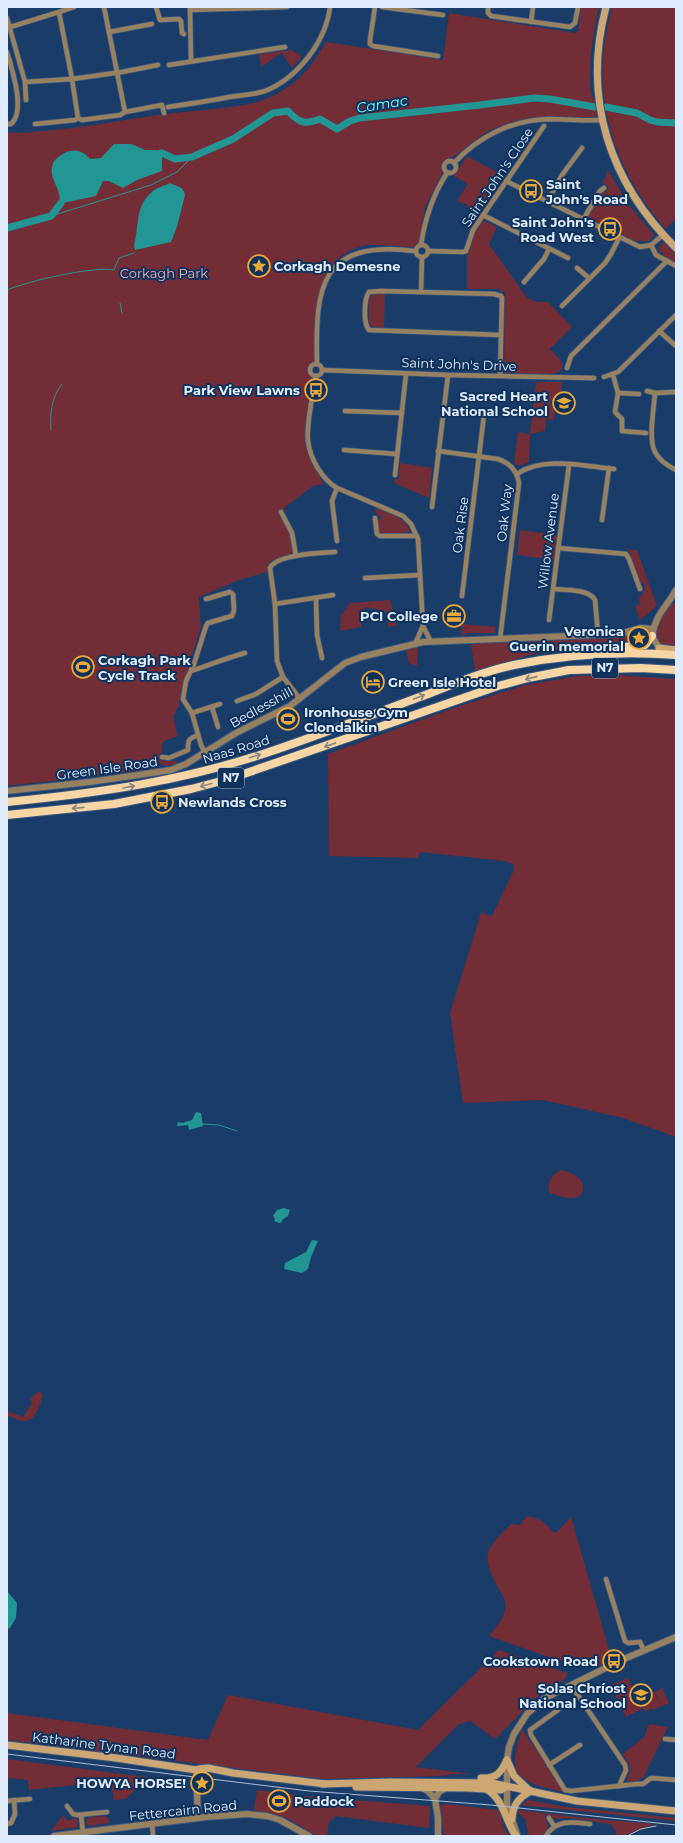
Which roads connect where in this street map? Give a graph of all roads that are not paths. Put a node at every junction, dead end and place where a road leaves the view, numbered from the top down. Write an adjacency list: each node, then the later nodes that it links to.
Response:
1 (74, 7): 13 (street)
2 (104, 7): 19 (street)
3 (156, 7): 20 (street)
4 (287, 7): 11 (street)
5 (330, 7): 31 (street)
6 (375, 7): 23 (street)
7 (382, 7): 14 (street)
8 (488, 7): 16 (street)
9 (533, 7): 16 (street)
10 (578, 7): 16 (street)
11 (190, 9): 24 (street)
12 (605, 9): 35 (main road)
13 (58, 12): 18 (street); 28 (street)
14 (443, 15)
15 (7, 18): 18 (street)
16 (531, 22)
17 (152, 24): 19 (street)
18 (8, 28): 29 (street)
19 (109, 32): 27 (street)
20 (184, 34)
21 (285, 47): 24 (street)
22 (7, 52): 36 (street)
23 (438, 56)
24 (191, 61): 26 (street)
25 (158, 65): 27 (street)
26 (169, 65)
27 (118, 73): 28 (street); 32 (street)
28 (72, 79): 29 (street); 34 (street)
29 (25, 82): 30 (street)
30 (26, 100)
31 (168, 107)
32 (125, 112): 33 (street); 34 (street)
33 (164, 112)
34 (78, 118): 37 (street)
35 (602, 120): 40 (street); 47 (main road)
36 (7, 124)
37 (36, 124)
38 (544, 126): 42 (street, Saint John's Close)
39 (582, 148): 44 (street)
40 (454, 163): 41 (street); 41 (street)
41 (447, 173): 49 (street)
42 (506, 182): 44 (street); 45 (street, Saint John's Close)
43 (604, 188): 46 (street)
44 (547, 202): 46 (street)
45 (483, 215): 52 (street); 54 (street, Saint John's Close)
46 (583, 220): 48 (street)
47 (663, 235): 50 (street); 51 (main road)
48 (619, 238): 50 (street); 60 (street)
49 (422, 245): 53 (street); 54 (street)
50 (651, 245): 57 (street)
51 (676, 248)
52 (549, 249): 56 (street); 61 (street)
53 (416, 251): 55 (street); 68 (street)
54 (428, 251): 55 (street)
55 (422, 258): 62 (street)
56 (568, 258)
57 (667, 261): 58 (street); 69 (street)
58 (676, 266)
59 (577, 268): 60 (street)
60 (589, 278): 63 (street)
61 (524, 282)
62 (421, 292): 66 (street); 66 (street)
63 (562, 306)
64 (676, 315): 65 (street)
65 (659, 331): 67 (street); 73 (street)
66 (501, 335): 75 (street)
67 (676, 346)
68 (316, 364): 70 (street); 74 (street)
69 (567, 368)
70 (322, 370): 71 (street, Saint John's Drive); 74 (street)
71 (406, 374): 72 (street, Saint John's Drive); 84 (street)
72 (448, 375): 75 (street, Saint John's Drive); 88 (street)
73 (613, 375): 77 (street); 80 (street)
74 (316, 376): 95 (street)
75 (500, 376): 76 (street, Saint John's Drive)
76 (594, 378)
77 (604, 378)
78 (647, 391): 81 (street)
79 (676, 392): 81 (street)
80 (618, 393): 82 (street); 86 (street)
81 (655, 393): 92 (street)
82 (639, 394)
83 (345, 411): 84 (street)
84 (402, 413): 89 (street)
85 (484, 415): 90 (street, Oak Rise)
86 (646, 433)
87 (344, 450): 89 (street)
88 (438, 452): 90 (street, Oak Way); 96 (street)
89 (398, 454): 93 (street)
90 (479, 456): 94 (street, Oak Way); 111 (street, Oak Rise)
91 (569, 465): 94 (street); 99 (street); 102 (street, Willow Avenue)
92 (676, 470)
93 (395, 474)
94 (517, 474): 122 (street, Oak Way)
95 (335, 487): 100 (street); 101 (street)
96 (432, 507)
97 (281, 512): 104 (street)
98 (375, 518): 100 (street)
99 (602, 520)
100 (417, 536): 105 (street)
101 (337, 540)
102 (558, 548): 107 (street, Willow Avenue); 108 (street)
103 (335, 552): 104 (street)
104 (296, 556): 115 (street)
105 (420, 575): 106 (street); 117 (street)
106 (365, 578)
107 (554, 589): 118 (street, Willow Avenue); 121 (street)
108 (640, 589)
109 (676, 590): 114 (street)
110 (333, 595): 112 (street)
111 (462, 596)
112 (316, 599): 115 (street); 129 (street)
113 (206, 600): 132 (street)
114 (673, 600): 120 (street)
115 (275, 604): 134 (street)
116 (402, 616): 117 (street)
117 (422, 616): 119 (street)
118 (550, 620)
119 (423, 626): 123 (street); 124 (street)
120 (652, 632): 121 (street, Bedlesshill); 125 (street); 128 (highway)
121 (598, 634): 122 (street, Bedlesshill)
122 (500, 639): 123 (street, Bedlesshill)
123 (431, 642): 124 (street, Bedlesshill)
124 (415, 644): 135 (street, Bedlesshill)
125 (659, 648): 126 (main road)
126 (676, 652): 128 (highway, Naas Road / N7)
127 (245, 653): 132 (street)
128 (566, 656): 145 (highway, Naas Road / N7, one-way to 128)
129 (322, 658)
130 (641, 668): 131 (highway, Naas Road / N7); 133 (highway); 146 (highway, Naas Road / N7, one-way to 146)
131 (676, 670)
132 (191, 671): 139 (street)
133 (676, 674)
134 (283, 677): 135 (street); 136 (street)
135 (300, 699): 142 (street, Bedlesshill)
136 (237, 701)
137 (220, 704): 138 (street)
138 (212, 707): 139 (street); 140 (street)
139 (192, 713): 141 (street)
140 (218, 727)
141 (198, 735): 142 (street); 143 (street)
142 (205, 753): 144 (street, Green Isle Road)
143 (162, 757)
144 (7, 790)
145 (7, 802)
146 (7, 815)
147 (606, 1579): 149 (street)
148 (676, 1637): 149 (street)
149 (644, 1651): 150 (street)
150 (572, 1685): 156 (street); 162 (street)
151 (556, 1706): 157 (street)
152 (664, 1739): 153 (street)
153 (676, 1740)
154 (7, 1745): 158 (main road, Katharine Tynan Road)
155 (580, 1745): 157 (street)
156 (507, 1760): 161 (main road); 163 (street); 166 (main road)
157 (549, 1765): 162 (street)
158 (198, 1769): 160 (main road, Katharine Tynan Road); 175 (street)
159 (676, 1780): 162 (street)
160 (322, 1784): 161 (main road, Katharine Tynan Road); 164 (main road, Katharine Tynan Road)
161 (446, 1785): 163 (main road, Katharine Tynan Road); 164 (main road, Katharine Tynan Road); 165 (main road, Katharine Tynan Road); 168 (street)
162 (619, 1786)
163 (506, 1787): 165 (main road, Katharine Tynan Road); 166 (main road, Katharine Tynan Road); 177 (street)
164 (422, 1788): 168 (street)
165 (486, 1789): 187 (main road)
166 (531, 1791): 172 (main road, Katharine Tynan Road); 177 (main road)
167 (30, 1799): 169 (street)
168 (435, 1799): 186 (street)
169 (14, 1800): 170 (street); 178 (street)
170 (7, 1801)
171 (67, 1806): 174 (street)
172 (676, 1811)
173 (107, 1812): 174 (street)
174 (81, 1815): 182 (street)
175 (198, 1818): 179 (street, Fettercairn Road); 185 (street, Fettercairn Road)
176 (549, 1818): 181 (street)
177 (512, 1819): 187 (street)
178 (7, 1824)
179 (152, 1824): 182 (street, Fettercairn Road); 184 (street)
180 (590, 1824): 181 (street)
181 (554, 1826): 188 (street)
182 (83, 1832): 183 (street, Fettercairn Road)
183 (54, 1836)
184 (153, 1836)
185 (310, 1836)
186 (438, 1836)
187 (517, 1836)
188 (546, 1836)

